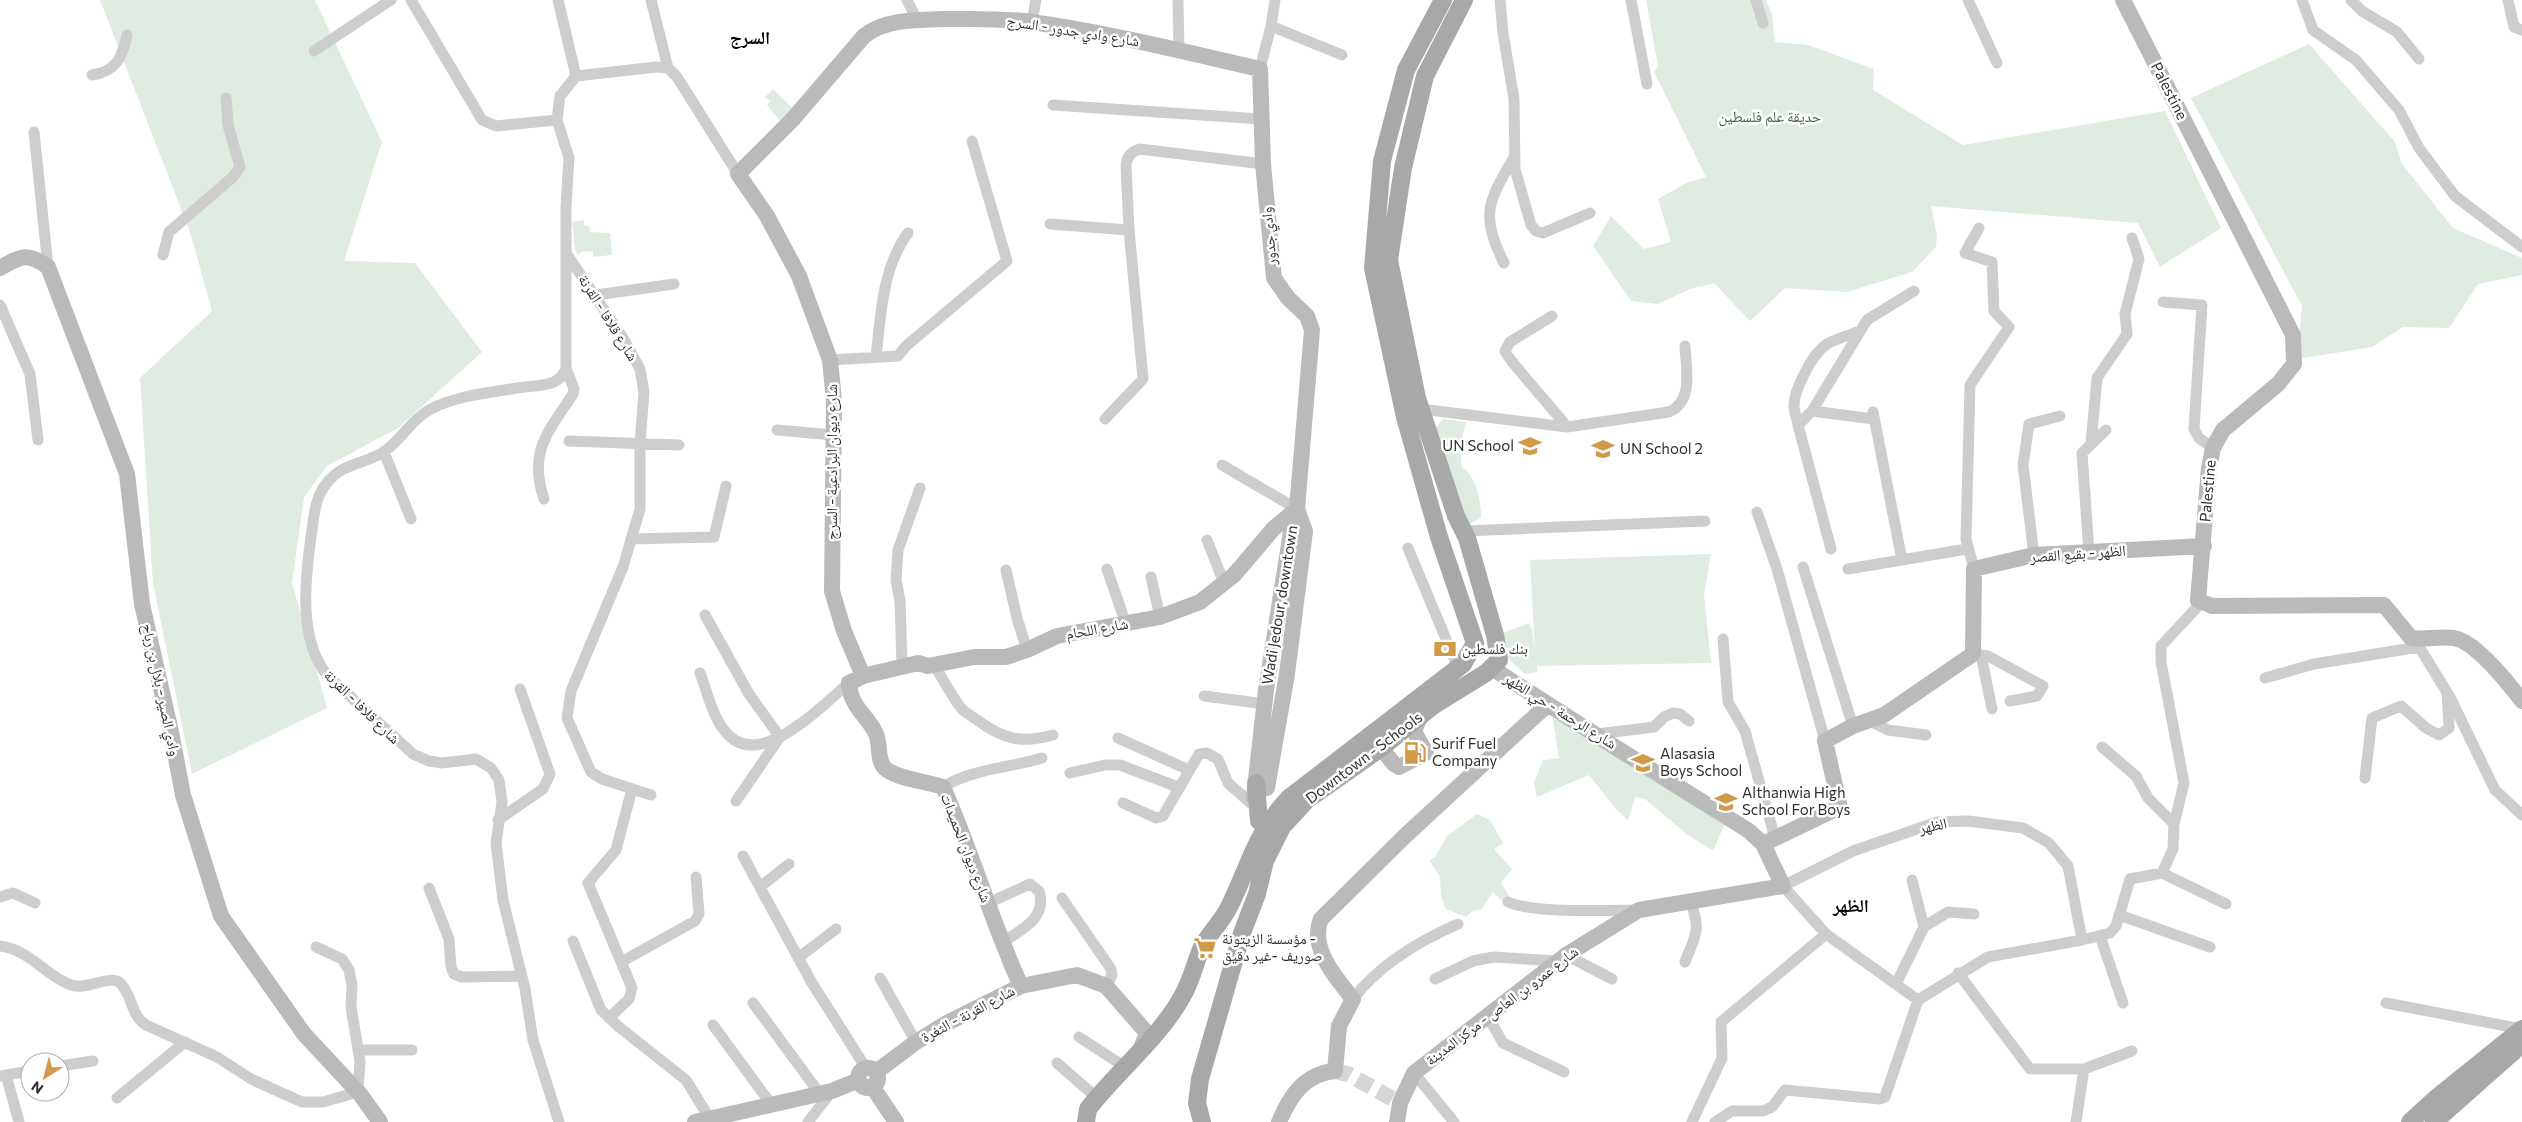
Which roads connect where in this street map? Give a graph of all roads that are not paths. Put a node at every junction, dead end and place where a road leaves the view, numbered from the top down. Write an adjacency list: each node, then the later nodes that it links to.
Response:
1 (391, 0): 26 (street)
2 (411, 0): 38 (street)
3 (558, 0): 33 (street)
4 (651, 0): 30 (street)
5 (907, 0): 19 (street)
6 (1036, 0): 20 (street)
7 (1178, 0): 25 (street)
8 (1275, 0): 22 (street)
9 (1444, 0): 118 (main road)
10 (1464, 0): 67 (main road)
11 (1500, 0): 41 (street)
12 (1631, 0): 34 (street)
13 (1756, 0): 21 (street)
14 (1968, 0): 29 (street)
15 (2123, 0): 81 (street, Palestine)
16 (2302, 0): 50 (street)
17 (2351, 0): 28 (street)
18 (2508, 0): 23 (street)
19 (916, 20): 20 (street, شارع وادي جدور - السرج); 43 (street, شارع وادي جدور - السرج)
20 (1032, 22): 25 (street, شارع وادي جدور - السرج)
21 (1763, 23)
22 (1271, 26): 27 (street); 31 (street)
23 (2522, 30)
24 (127, 34): 32 (street)
25 (1179, 50): 31 (street, شارع وادي جدور - السرج)
26 (314, 51)
27 (1342, 55)
28 (2418, 59)
29 (1997, 63)
30 (668, 68): 33 (street); 43 (street)
31 (1260, 69): 37 (street, وادي جدور)
32 (92, 75)
33 (576, 76): 38 (street, شارع قلافا - القرنة)
34 (1647, 84)
35 (226, 98): 52 (street)
36 (1053, 105): 37 (street)
37 (1261, 119): 42 (street, وادي جدور)
38 (557, 120): 51 (street, شارع قلافا - القرنة)
39 (34, 132): 54 (street)
40 (972, 141): 64 (street)
41 (1514, 157): 44 (street); 53 (street)
42 (1263, 164): 47 (street); 87 (street, وادي جدور)
43 (738, 174): 65 (street, شارع ديوان البرادعية - السرج)
44 (1590, 213)
45 (1050, 224): 47 (street)
46 (1979, 228): 97 (street)
47 (1129, 230): 70 (street)
48 (908, 233): 64 (street)
49 (2132, 238): 79 (street)
50 (2522, 247)
51 (566, 253): 58 (street, شارع قلافا - القرنة); 66 (street, شارع قلافا - القرنة)
52 (163, 255)
53 (1504, 263)
54 (48, 267): 55 (street); 232 (street, وادي الصير - بلال بن رباح)
55 (0, 268)
56 (674, 284): 58 (street)
57 (1914, 291): 62 (street)
58 (596, 294): 78 (street, شارع قلافا - القرنة)
59 (2163, 302): 81 (street)
60 (0, 305): 76 (street)
61 (1552, 316): 72 (street)
62 (1860, 330): 68 (street); 71 (street)
63 (1685, 346): 72 (street)
64 (876, 357): 65 (street)
65 (830, 360): 75 (street, شارع ديوان البرادعية - السرج)
66 (566, 368): 82 (street, شارع قلافا - القرنة); 86 (street)
67 (1421, 409): 72 (street); 91 (main road)
68 (1812, 411): 71 (street); 100 (street)
69 (2060, 416): 99 (street)
70 (1105, 419)
71 (1798, 425): 96 (street)
72 (1567, 427)
73 (777, 430): 75 (street)
74 (2106, 430): 79 (street)
75 (833, 435): 122 (street, شارع ديوان البرادعية - السرج)
76 (38, 440)
77 (569, 441): 78 (street)
78 (640, 443): 80 (street); 92 (street, شارع قلافا - القرنة)
79 (2092, 444): 98 (street)
80 (679, 445)
81 (2213, 448): 94 (street, Palestine)
82 (384, 452): 89 (street); 156 (street, شارع قلافا - القرنة)
83 (1222, 465): 87 (street)
84 (726, 486): 92 (street)
85 (920, 488): 116 (street)
86 (544, 500)
87 (1298, 509): 107 (street, شارع اللحام); 128 (street, Wadi Jedour, downtown); 151 (street, Wadi Jedour, downtown)
88 (1758, 512): 141 (street)
89 (411, 520)
90 (1705, 521): 91 (street)
91 (1464, 531): 119 (main road)
92 (631, 539): 150 (street, شارع قلافا - القرنة)
93 (1207, 540): 107 (street)
94 (2204, 546): 98 (street, الظهر - بقيع القصر); 108 (street, Palestine)
95 (1408, 548): 118 (street)
96 (1831, 549)
97 (1967, 549): 100 (street); 104 (street)
98 (2089, 552): 99 (street, الظهر - بقيع القصر)
99 (2034, 555): 104 (street, الظهر - بقيع القصر)
100 (1902, 560): 103 (street)
101 (1803, 567): 135 (street)
102 (1107, 568): 111 (street)
103 (1848, 569)
104 (1974, 569): 115 (street)
105 (1006, 570): 114 (street)
106 (1151, 577): 110 (street)
107 (1224, 583): 110 (street, شارع اللحام)
108 (2201, 603): 113 (street); 158 (street)
109 (705, 615): 139 (street)
110 (1160, 617): 111 (street, شارع اللحام)
111 (1126, 624): 114 (street, شارع اللحام)
112 (1723, 639): 159 (street)
113 (2416, 642): 121 (street); 124 (street); 127 (street)
114 (1027, 650): 117 (street, شارع اللحام)
115 (1977, 654): 126 (street); 130 (street); 132 (street)
116 (902, 665): 117 (street, شارع اللحام); 122 (street, شارع اللحام)
117 (934, 665): 137 (street)
118 (1461, 666): 119 (main road); 134 (main road)
119 (1492, 668): 129 (street, شارع الرحمة - حي الظهر); 131 (main road, Downtown - Schools)
120 (700, 673): 139 (street)
121 (2265, 678)
122 (856, 680): 139 (street); 148 (street, شارع ديوان الحميدات)
123 (520, 689): 156 (street)
124 (2447, 692): 147 (street); 155 (street)
125 (1204, 696): 128 (street)
126 (2010, 701)
127 (2522, 701)
128 (1265, 704): 151 (street, Wadi Jedour, downtown)
129 (1546, 706): 136 (street, شارع الرحمة - حي الظهر); 203 (street)
130 (1992, 709)
131 (1427, 710): 143 (main road, Downtown - Schools); 143 (street)
132 (1868, 720): 135 (street); 138 (street)
133 (1689, 721): 136 (street)
134 (1380, 726): 143 (main road); 157 (main road)
135 (1852, 726): 141 (street)
136 (1597, 734): 159 (street, شارع الرحمة - حي الظهر)
137 (1053, 735)
138 (1926, 735)
139 (780, 736): 153 (street)
140 (1118, 738): 145 (street)
141 (1825, 741): 159 (street)
142 (2102, 747): 158 (street)
143 (1381, 748): 157 (main road, Downtown - Schools)
144 (1042, 758): 148 (street)
145 (1189, 770): 149 (street); 151 (street)
146 (1070, 772): 149 (street)
147 (2365, 778)
148 (943, 787): 175 (street, شارع ديوان الحميدات)
149 (1178, 787): 154 (street)
150 (632, 789): 152 (street, شارع قلافا - القرنة); 193 (street)
151 (1260, 793): 157 (main road); 161 (main road)
152 (651, 795)
153 (736, 801)
154 (1123, 804)
155 (2522, 815)
156 (498, 820): 196 (street, شارع قلافا - القرنة)
157 (1275, 823): 161 (main road); 165 (main road, Downtown - Schools)
158 (2174, 824): 163 (street)
159 (1769, 841): 167 (street, شارع الرحمة - حي الظهر)
160 (742, 856): 169 (street)
161 (1248, 861): 165 (main road); 210 (main road)
162 (789, 864): 169 (street)
163 (2162, 873): 176 (street); 179 (street)
164 (696, 876): 193 (street)
165 (1262, 876): 244 (main road, Downtown - Schools)
166 (1912, 880): 181 (street)
167 (1783, 886): 173 (street, شارع عمرو بن العاص - مركز المدينة); 183 (street); 185 (street, الظهر)
168 (429, 888): 196 (street)
169 (760, 888): 191 (street)
170 (0, 897): 174 (street)
171 (1062, 898): 202 (street)
172 (1508, 902): 177 (street)
173 (1690, 902): 177 (street, شارع عمرو بن العاص - مركز المدينة); 194 (street)
174 (35, 903)
175 (988, 903): 187 (street, شارع ديوان الحميدات); 187 (street)
176 (2226, 904)
177 (1639, 910): 192 (street, شارع عمرو بن العاص - مركز المدينة)
178 (1974, 914): 181 (street)
179 (2119, 916): 184 (street); 190 (street)
180 (1458, 924): 203 (street)
181 (1924, 927): 200 (street)
182 (836, 929): 191 (street)
183 (1826, 934): 200 (street); 248 (street)
184 (2100, 936): 185 (street); 206 (street)
185 (2082, 940): 195 (street)
186 (574, 941): 209 (street)
187 (1001, 943): 201 (street, شارع ديوان الحميدات)
188 (0, 946): 215 (street)
189 (316, 947): 217 (street)
190 (2210, 947)
191 (798, 958): 231 (street)
192 (1561, 958): 198 (street); 199 (street); 208 (street, شارع عمرو بن العاص - مركز المدينة)
193 (621, 962): 209 (street)
194 (1685, 962)
195 (1958, 973): 204 (street); 226 (street)
196 (521, 976): 240 (street, شارع قلافا - القرنة)
197 (880, 978): 216 (street)
198 (1612, 979)
199 (1435, 980)
200 (1896, 984): 204 (street)
201 (1021, 986): 202 (street, شارع القرنة - الثغرة); 216 (street, شارع القرنة - الثغرة)
202 (1106, 986): 211 (street, شارع القرنة - الثغرة)
203 (1353, 999): 245 (street)
204 (1918, 1000): 249 (street)
205 (753, 1003): 233 (street)
206 (2122, 1003)
207 (2386, 1003): 213 (street)
208 (1487, 1015): 228 (street); 229 (street, شارع عمرو بن العاص - مركز المدينة)
209 (609, 1018): 237 (street)
210 (1165, 1022): 211 (street); 219 (main road)
211 (1140, 1023): 219 (street)
212 (713, 1025): 236 (street)
213 (2522, 1029): 251 (main road)
214 (1079, 1037): 225 (street)
215 (185, 1042): 232 (street); 234 (street)
216 (916, 1042): 231 (street, شارع القرنة - الثغرة)
217 (358, 1050): 218 (street); 232 (street)
218 (412, 1050)
219 (1140, 1051): 225 (main road)
220 (2132, 1051): 226 (street)
221 (2519, 1052): 252 (main road)
222 (94, 1061): 224 (street)
223 (1057, 1063): 235 (street)
224 (70, 1065)
225 (1125, 1066): 235 (main road)
226 (2084, 1069): 250 (street)
227 (20, 1072): 230 (street)
228 (1564, 1072)
229 (1414, 1073): 246 (street, شارع عمرو بن العاص - مركز المدينة); 247 (street)
230 (3, 1075): 238 (street)
231 (868, 1077): 233 (street, شارع القرنة - الثغرة); 242 (street)
232 (358, 1092): 239 (street, وادي الصير - بلال بن رباح)
233 (826, 1093): 236 (street, شارع القرنة - الثغرة); 241 (street)
234 (117, 1098)
235 (1097, 1098): 243 (main road)
236 (771, 1104): 237 (street, شارع القرنة - الثغرة)
237 (710, 1120)
238 (19, 1122)
239 (380, 1122)
240 (559, 1122)
241 (808, 1122)
242 (896, 1122)
243 (1086, 1122)
244 (1202, 1122)
245 (1279, 1122)
246 (1397, 1122)
247 (1454, 1122)
248 (1692, 1122)
249 (1715, 1122)
250 (2076, 1122)
251 (2410, 1122)
252 (2434, 1122)

